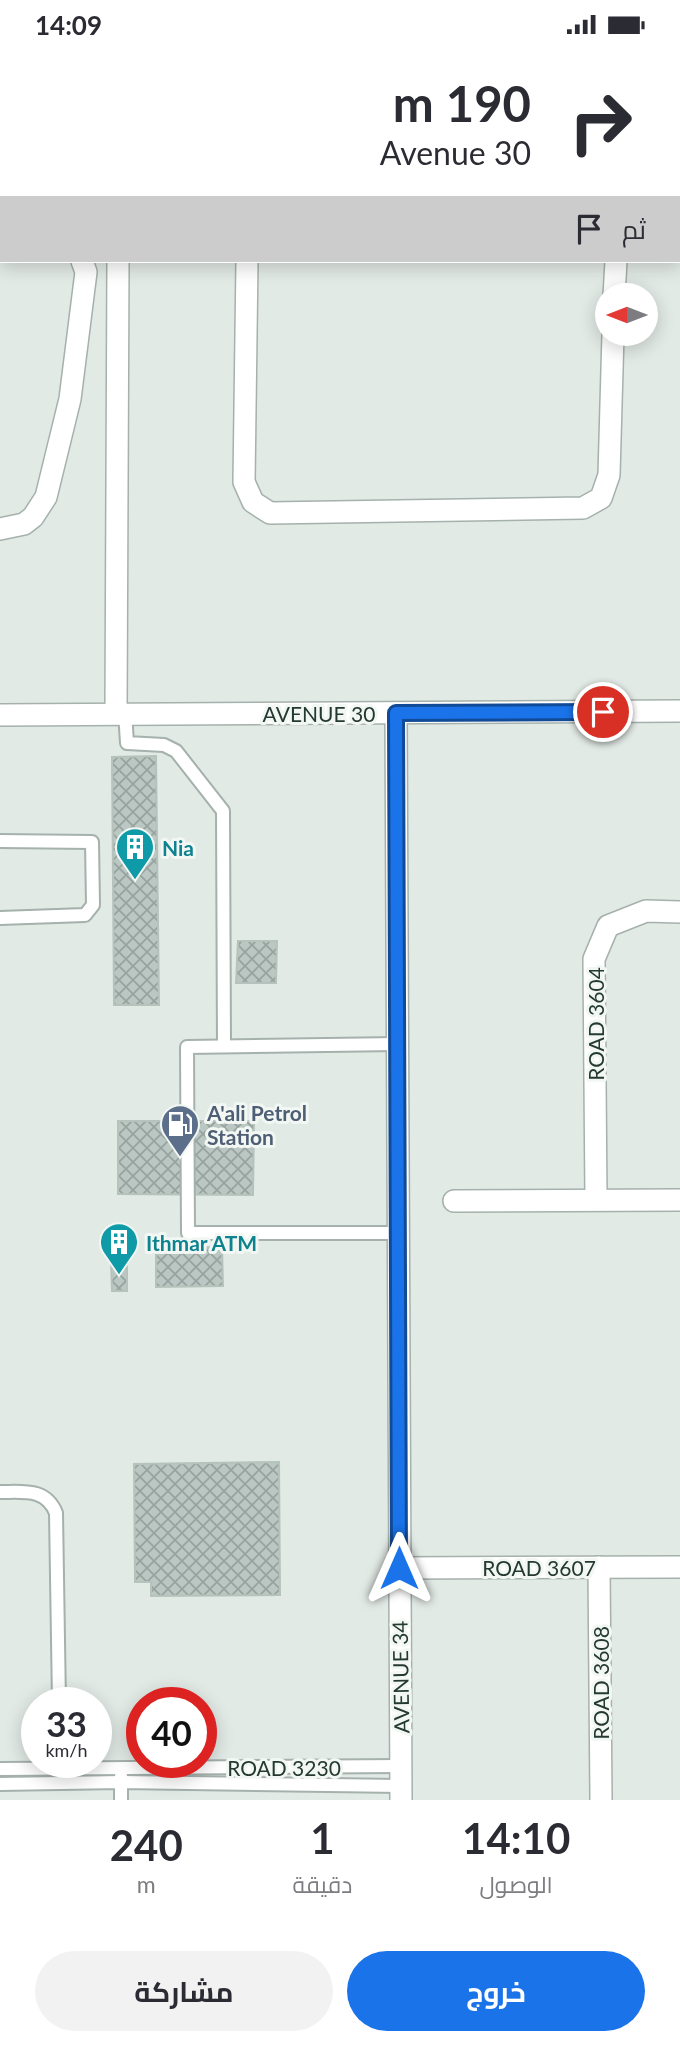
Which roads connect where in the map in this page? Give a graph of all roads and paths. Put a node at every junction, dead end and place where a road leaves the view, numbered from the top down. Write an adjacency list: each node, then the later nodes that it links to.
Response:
1 (83, 263): 7 (street)
2 (118, 263): 9 (street)
3 (247, 263): 6 (street)
4 (615, 263): 5 (street)
5 (614, 283)
6 (613, 347)
7 (0, 529)
8 (680, 711): 10 (street, AVENUE 30)
9 (121, 712): 10 (street, AVENUE 30); 11 (street, AVENUE 30); 16 (lane)
10 (396, 713): 15 (street, AVENUE 34)
11 (0, 715)
12 (0, 841): 14 (lane)
13 (680, 912): 17 (street, ROAD 3604)
14 (0, 918)
15 (398, 1044): 16 (lane); 20 (street, AVENUE 34)
16 (224, 1046): 20 (lane)
17 (596, 1199): 18 (street); 19 (street)
18 (680, 1200)
19 (454, 1201)
20 (399, 1233): 24 (street, AVENUE 34)
21 (0, 1492): 25 (lane)
22 (599, 1567): 23 (street, ROAD 3607); 24 (street, ROAD 3607); 36 (street, ROAD 3608)
23 (680, 1567)
24 (399, 1568): 34 (street, AVENUE 34)
25 (60, 1687)
26 (21, 1768): 29 (lane, ROAD 3230)
27 (112, 1768): 28 (lane, ROAD 3230)
28 (120, 1768): 31 (lane); 34 (lane, ROAD 3230)
29 (0, 1769)
30 (61, 1778): 32 (lane)
31 (121, 1782): 32 (lane, ROAD 3230); 34 (lane, ROAD 3230); 35 (lane)
32 (61, 1783): 33 (lane, ROAD 3230)
33 (0, 1784)
34 (401, 1784)
35 (121, 1800)
36 (601, 1800)

